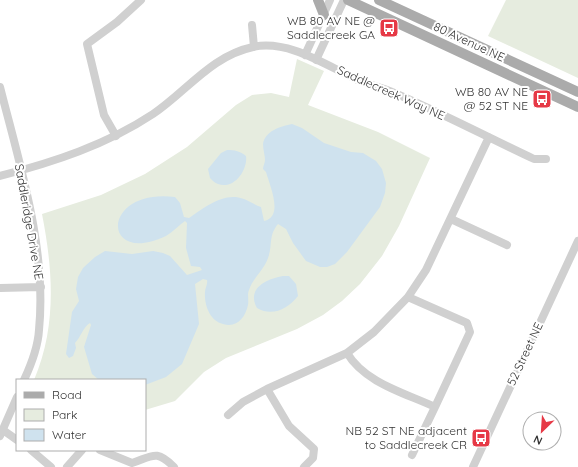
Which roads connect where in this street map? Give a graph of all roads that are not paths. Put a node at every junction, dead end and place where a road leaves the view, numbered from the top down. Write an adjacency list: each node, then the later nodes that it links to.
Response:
1 (140, 0): 15 (street)
2 (318, 0): 7 (main road)
3 (330, 0): 7 (street)
4 (344, 0): 11 (street)
5 (348, 0): 14 (main road, 80 Avenue NE)
6 (379, 0): 13 (main road, 80 Avenue NE)
7 (324, 15): 10 (street)
8 (252, 25): 9 (street)
9 (254, 47): 10 (street, Saddlecreek Way NE); 15 (street, Saddlecreek Way NE)
10 (306, 55): 11 (street, Saddlecreek Way NE)
11 (316, 60): 16 (street, Saddlecreek Way NE)
12 (0, 87): 18 (street, Saddleridge Drive NE)
13 (578, 92)
14 (578, 107)
15 (116, 136): 18 (street, Saddlecreek Way NE)
16 (489, 137): 17 (street, Saddlecreek Way NE); 20 (street)
17 (546, 159)
18 (21, 171): 19 (street, Saddlecreek Way NE); 23 (street, Saddleridge Drive NE)
19 (0, 176)
20 (450, 219): 22 (street); 25 (street)
21 (578, 241): 42 (street, 52 Street NE)
22 (507, 245)
23 (41, 287): 24 (street); 27 (street, Saddleridge Drive NE)
24 (0, 288)
25 (408, 297): 26 (street); 30 (street)
26 (347, 353): 28 (street); 30 (street)
27 (24, 379)
28 (267, 389): 31 (street); 41 (street)
29 (16, 399): 32 (street)
30 (435, 406): 37 (street)
31 (228, 415)
32 (1, 433): 33 (street)
33 (16, 440)
34 (32, 451): 38 (street)
35 (81, 451): 39 (street)
36 (102, 451): 40 (street)
37 (412, 455)
38 (51, 467)
39 (67, 467)
40 (174, 467)
41 (304, 467)
42 (473, 467)

